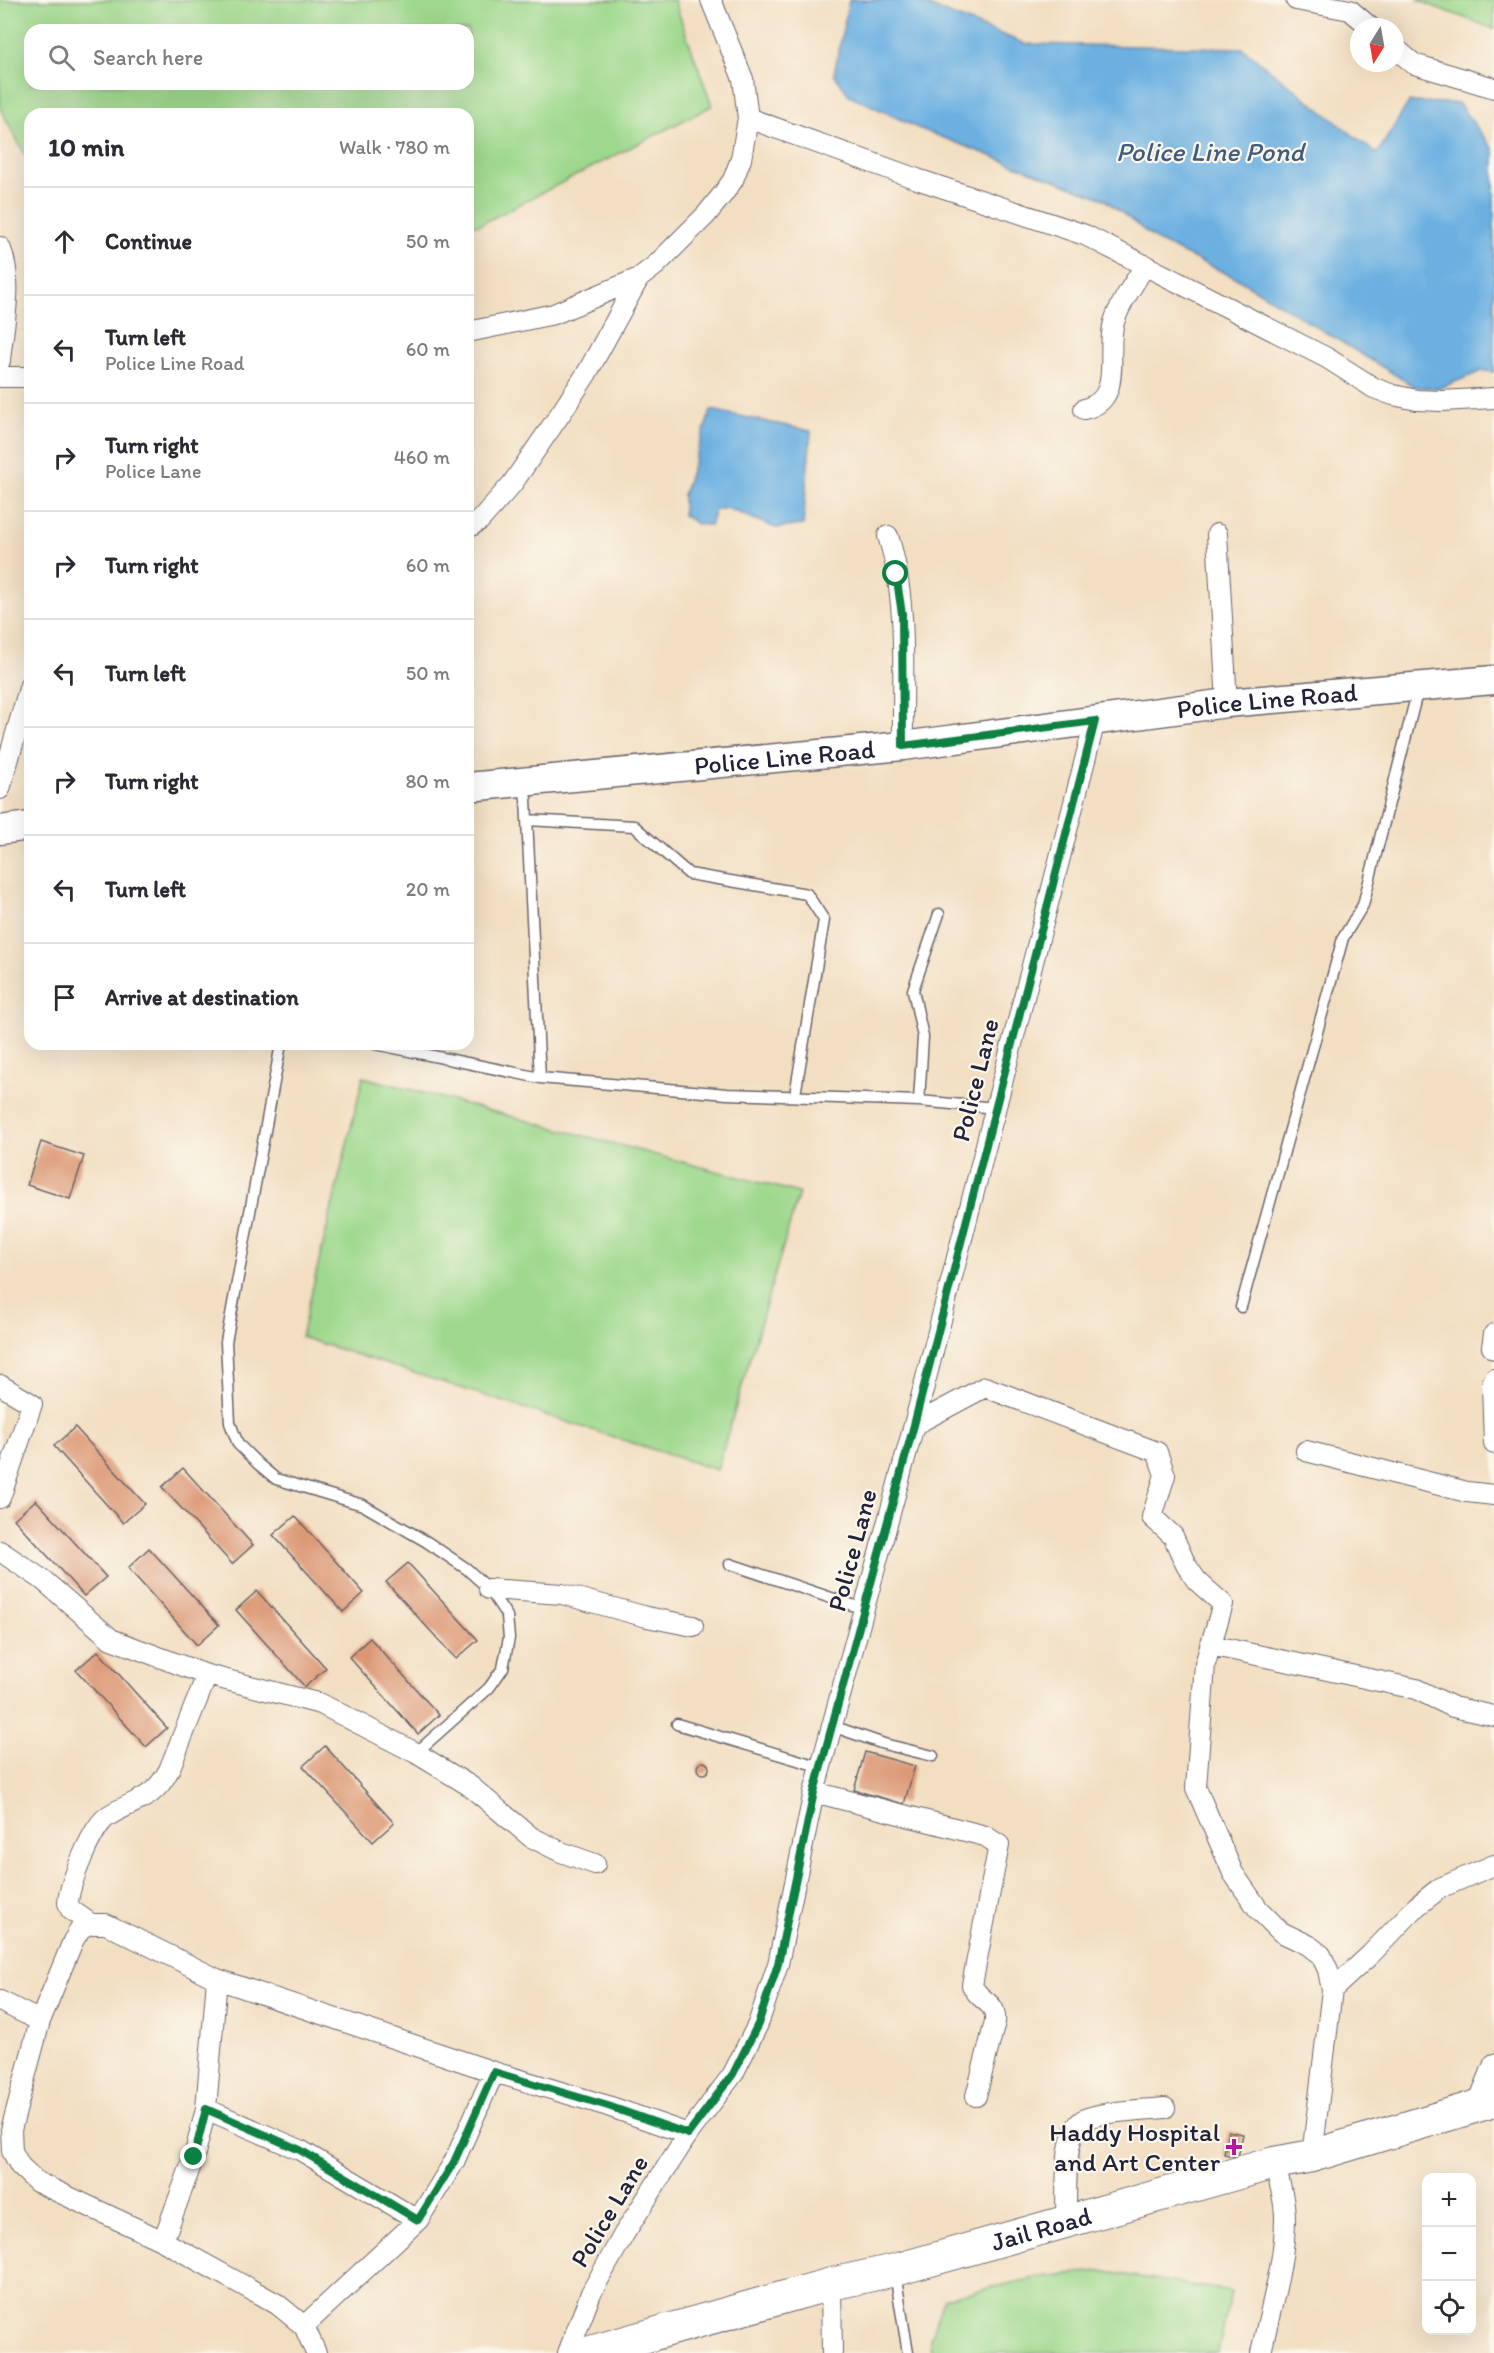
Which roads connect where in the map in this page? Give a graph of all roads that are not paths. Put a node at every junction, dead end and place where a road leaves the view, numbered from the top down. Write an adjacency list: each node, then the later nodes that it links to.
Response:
1 (711, 0): 6 (street)
2 (1296, 0): 3 (street)
3 (1359, 18)
4 (1404, 56): 5 (street)
5 (1494, 88)
6 (748, 118): 8 (street); 9 (street)
7 (0, 248): 11 (street)
8 (1145, 265): 14 (street); 15 (street)
9 (639, 278): 10 (street); 16 (street)
10 (474, 331)
11 (0, 361)
12 (0, 377): 13 (street)
13 (24, 377)
14 (1494, 398)
15 (1084, 409)
16 (474, 523)
17 (1217, 534): 21 (street)
18 (888, 536): 24 (street)
19 (1494, 680): 20 (street, Police Line Road)
20 (1418, 687): 21 (street, Police Line Road); 38 (lane)
21 (1227, 703): 23 (street, Police Line Road)
22 (24, 706): 27 (street)
23 (1095, 721): 24 (street, Police Line Road); 37 (street, Police Lane)
24 (903, 746): 25 (street, Police Line Road)
25 (524, 782): 26 (street, Police Line Road); 28 (lane)
26 (474, 786)
27 (0, 789)
28 (527, 820): 34 (lane); 35 (lane)
29 (24, 827): 30 (street)
30 (0, 830)
31 (939, 914): 36 (lane)
32 (279, 1050): 50 (lane)
33 (404, 1050): 34 (lane)
34 (540, 1078): 35 (lane)
35 (795, 1095): 36 (lane)
36 (918, 1101): 37 (lane)
37 (996, 1108): 43 (street, Police Lane)
38 (1241, 1307)
39 (1494, 1334): 40 (street)
40 (1494, 1349)
41 (1494, 1379): 44 (street)
42 (0, 1385): 47 (street)
43 (914, 1425): 51 (street, Police Lane); 53 (street)
44 (1494, 1443)
45 (1306, 1451): 46 (street)
46 (1494, 1496)
47 (0, 1498)
48 (0, 1551): 54 (street)
49 (730, 1564): 51 (lane)
50 (489, 1589): 52 (street); 58 (lane)
51 (864, 1609): 57 (street, Police Lane)
52 (693, 1626)
53 (1210, 1645): 55 (street); 66 (street)
54 (207, 1675): 58 (street); 64 (street)
55 (1494, 1716)
56 (677, 1724): 60 (lane)
57 (832, 1726): 59 (lane); 60 (street, Police Lane)
58 (416, 1753): 62 (street)
59 (933, 1756)
60 (821, 1767): 61 (street, Police Lane)
61 (814, 1792): 71 (street); 75 (street, Police Lane)
62 (595, 1864)
63 (1494, 1865): 66 (street)
64 (91, 1924): 65 (street); 68 (street)
65 (217, 1979): 70 (street); 74 (street)
66 (1332, 1990): 76 (street)
67 (0, 2001): 68 (street)
68 (40, 2021): 80 (street)
69 (1494, 2064): 72 (street)
70 (494, 2072): 75 (street); 78 (street)
71 (975, 2096)
72 (1485, 2104): 76 (main road, Jail Road)
73 (1166, 2108): 79 (street)
74 (206, 2109): 78 (street); 80 (street)
75 (688, 2134): 85 (street, Police Lane)
76 (1312, 2156): 77 (main road, Jail Road)
77 (1274, 2163): 79 (main road, Jail Road); 89 (street)
78 (418, 2220): 83 (street)
79 (1066, 2222): 81 (main road, Jail Road)
80 (163, 2241): 83 (street)
81 (895, 2270): 82 (main road, Jail Road); 88 (lane)
82 (831, 2284): 86 (main road, Jail Road); 87 (street)
83 (304, 2326): 84 (street)
84 (316, 2353)
85 (568, 2353)
86 (587, 2353)
87 (831, 2353)
88 (908, 2353)
89 (1261, 2353)

